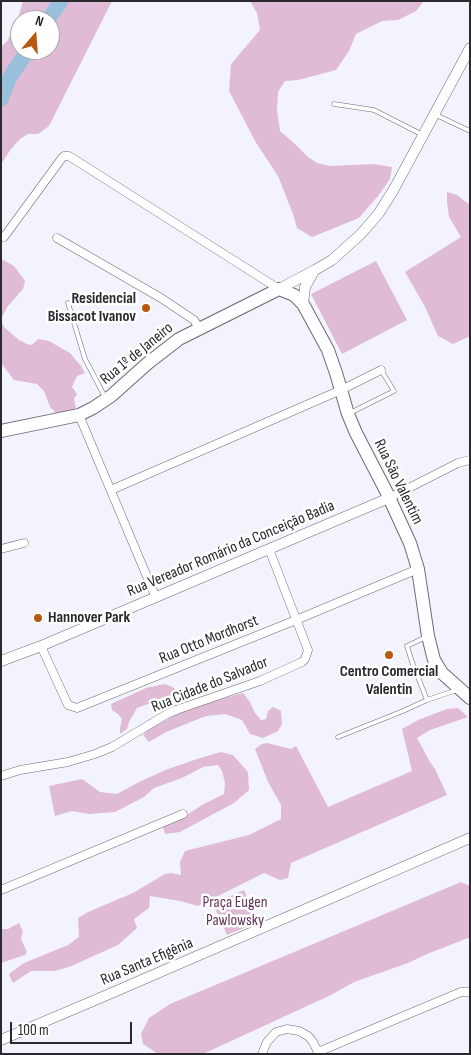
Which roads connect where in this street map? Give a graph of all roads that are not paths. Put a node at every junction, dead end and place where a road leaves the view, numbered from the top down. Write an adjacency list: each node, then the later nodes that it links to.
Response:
1 (470, 48): 3 (street, Rua 1º de Janeiro)
2 (334, 104): 5 (lane)
3 (434, 114): 4 (lane); 5 (street, Rua 1º de Janeiro)
4 (470, 131)
5 (423, 135): 8 (street, Rua 1º de Janeiro)
6 (4, 237): 9 (street)
7 (57, 238): 12 (street)
8 (315, 270): 9 (street, Rua 1º de Janeiro); 11 (street)
9 (279, 289): 11 (main road, Rua São Valentim); 12 (main road, Rua 1º de Janeiro)
10 (68, 304): 15 (lane)
11 (303, 304): 14 (main road, Rua São Valentim)
12 (199, 328): 15 (main road, Rua 1º de Janeiro)
13 (381, 370): 14 (street); 16 (lane)
14 (341, 390): 16 (main road, Rua São Valentim); 20 (street)
15 (106, 399): 17 (main road, Rua 1º de Janeiro)
16 (348, 414): 21 (main road, Rua São Valentim)
17 (79, 415): 18 (main road, Rua 1º de Janeiro); 20 (street)
18 (1, 431)
19 (470, 460): 21 (street, Rua Vereador Romário da Conceição Badia)
20 (111, 490): 26 (street)
21 (389, 498): 24 (street, Rua Vereador Romário da Conceição Badia); 25 (main road, Rua São Valentim)
22 (24, 543): 23 (street)
23 (1, 549)
24 (269, 549): 26 (street, Rua Vereador Romário da Conceição Badia); 27 (street, Rua Cidade do Salvador)
25 (418, 569): 27 (street, Rua Otto Mordhorst); 28 (main road, Rua São Valentim)
26 (156, 598): 29 (street, Rua Vereador Romário da Conceição Badia)
27 (296, 620): 29 (street, Rua Otto Mordhorst); 37 (street, Rua Cidade do Salvador)
28 (428, 636): 31 (lane); 32 (main road, Rua São Valentim)
29 (41, 646): 30 (street, Rua Vereador Romário da Conceição Badia)
30 (1, 662)
31 (417, 672): 32 (lane); 35 (lane)
32 (442, 673): 33 (main road, Rua São Valentim)
33 (459, 689): 34 (main road, Rua São Valentim); 35 (lane)
34 (470, 698)
35 (427, 700): 36 (lane)
36 (338, 737)
37 (1, 776)
38 (183, 814): 40 (street)
39 (470, 838): 42 (street, Rua Santa Efigênia)
40 (1, 890)
41 (470, 992): 43 (street)
42 (1, 1040)
43 (318, 1053): 44 (street)
44 (262, 1054)

